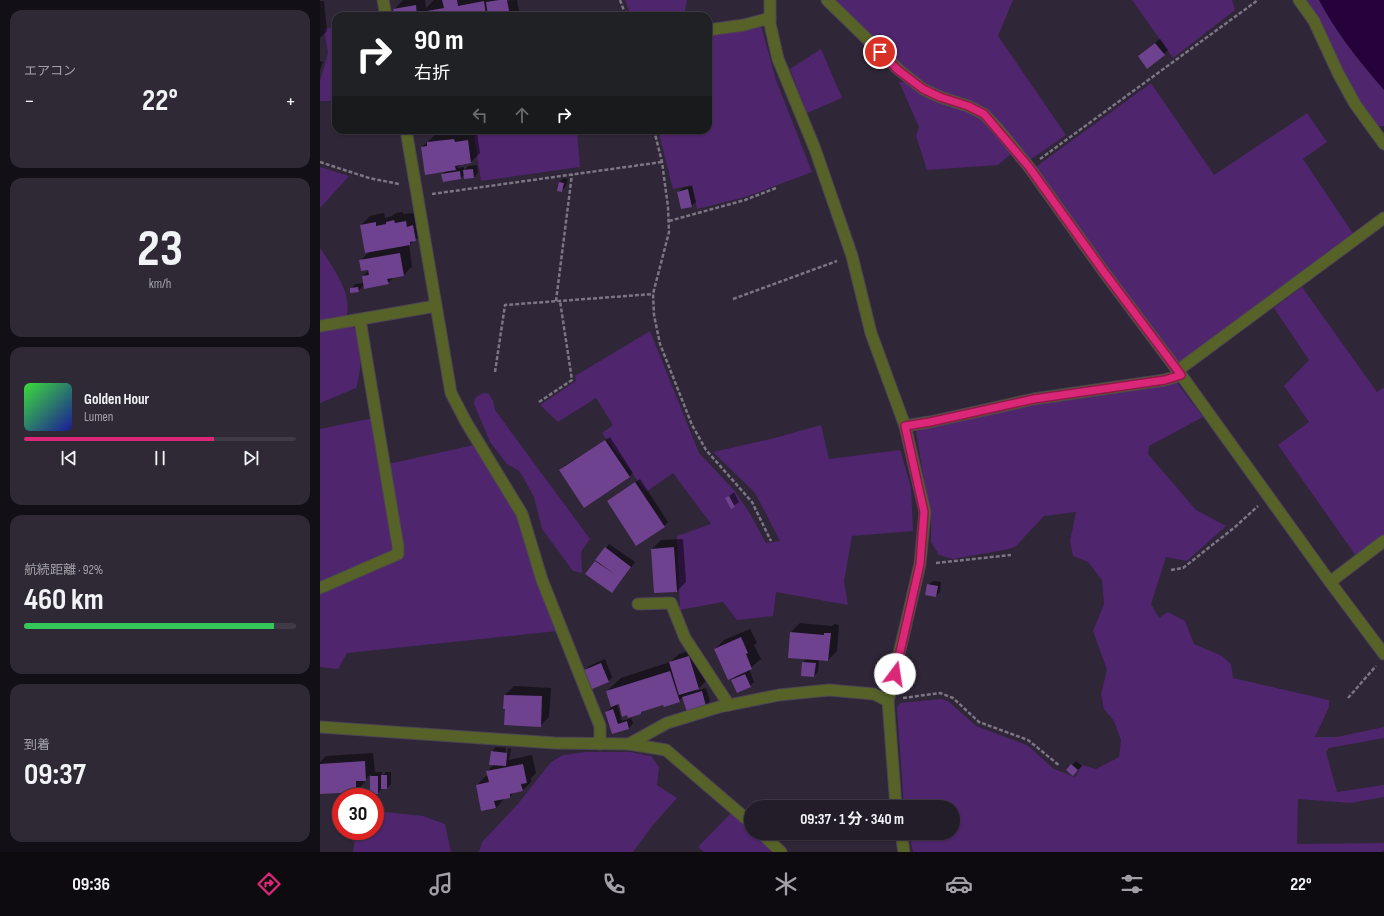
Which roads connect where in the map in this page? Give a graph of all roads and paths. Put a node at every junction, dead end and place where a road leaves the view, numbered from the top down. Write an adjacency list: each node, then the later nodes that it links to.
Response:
1 (383, 0): 7 (street)
2 (620, 0): 8 (path)
3 (770, 0): 9 (street)
4 (827, 0): 16 (street)
5 (1258, 0): 16 (path)
6 (1299, 0): 13 (street)
7 (385, 12)
8 (624, 12)
9 (770, 18): 10 (street); 23 (street)
10 (712, 29)
11 (407, 134): 18 (street)
12 (655, 134): 15 (path)
13 (1384, 144)
14 (320, 162): 18 (path)
15 (662, 162): 17 (path); 22 (path)
16 (1029, 167): 32 (street)
17 (572, 174): 20 (path); 27 (path)
18 (416, 185): 20 (street)
19 (776, 188): 22 (path)
20 (418, 196): 28 (street)
21 (1384, 218): 32 (street)
22 (669, 221): 24 (path)
23 (852, 256): 25 (path); 34 (street)
24 (653, 294): 26 (path); 36 (path)
25 (733, 299)
26 (560, 301): 27 (path); 33 (path)
27 (556, 302): 31 (path)
28 (436, 306): 29 (street); 49 (street)
29 (360, 320): 30 (street); 42 (street)
30 (320, 326)
31 (496, 372)
32 (1179, 373): 34 (street); 35 (street)
33 (539, 402)
34 (905, 426): 39 (street)
35 (1269, 496): 40 (path); 41 (street)
36 (771, 541)
37 (1384, 541): 41 (street)
38 (1011, 554): 39 (path)
39 (920, 564): 46 (street)
40 (1171, 570)
41 (1330, 582): 44 (street)
42 (320, 588)
43 (638, 604): 47 (street)
44 (1381, 658): 45 (path)
45 (1348, 698)
46 (888, 701): 47 (street); 51 (path); 52 (street)
47 (729, 704): 50 (street)
48 (320, 727): 49 (street)
49 (600, 744): 50 (street)
50 (629, 744): 53 (street)
51 (1060, 766)
52 (895, 800)
53 (744, 817)
54 (768, 840): 56 (street)
55 (902, 840): 57 (street)
56 (781, 852)
57 (904, 852)

